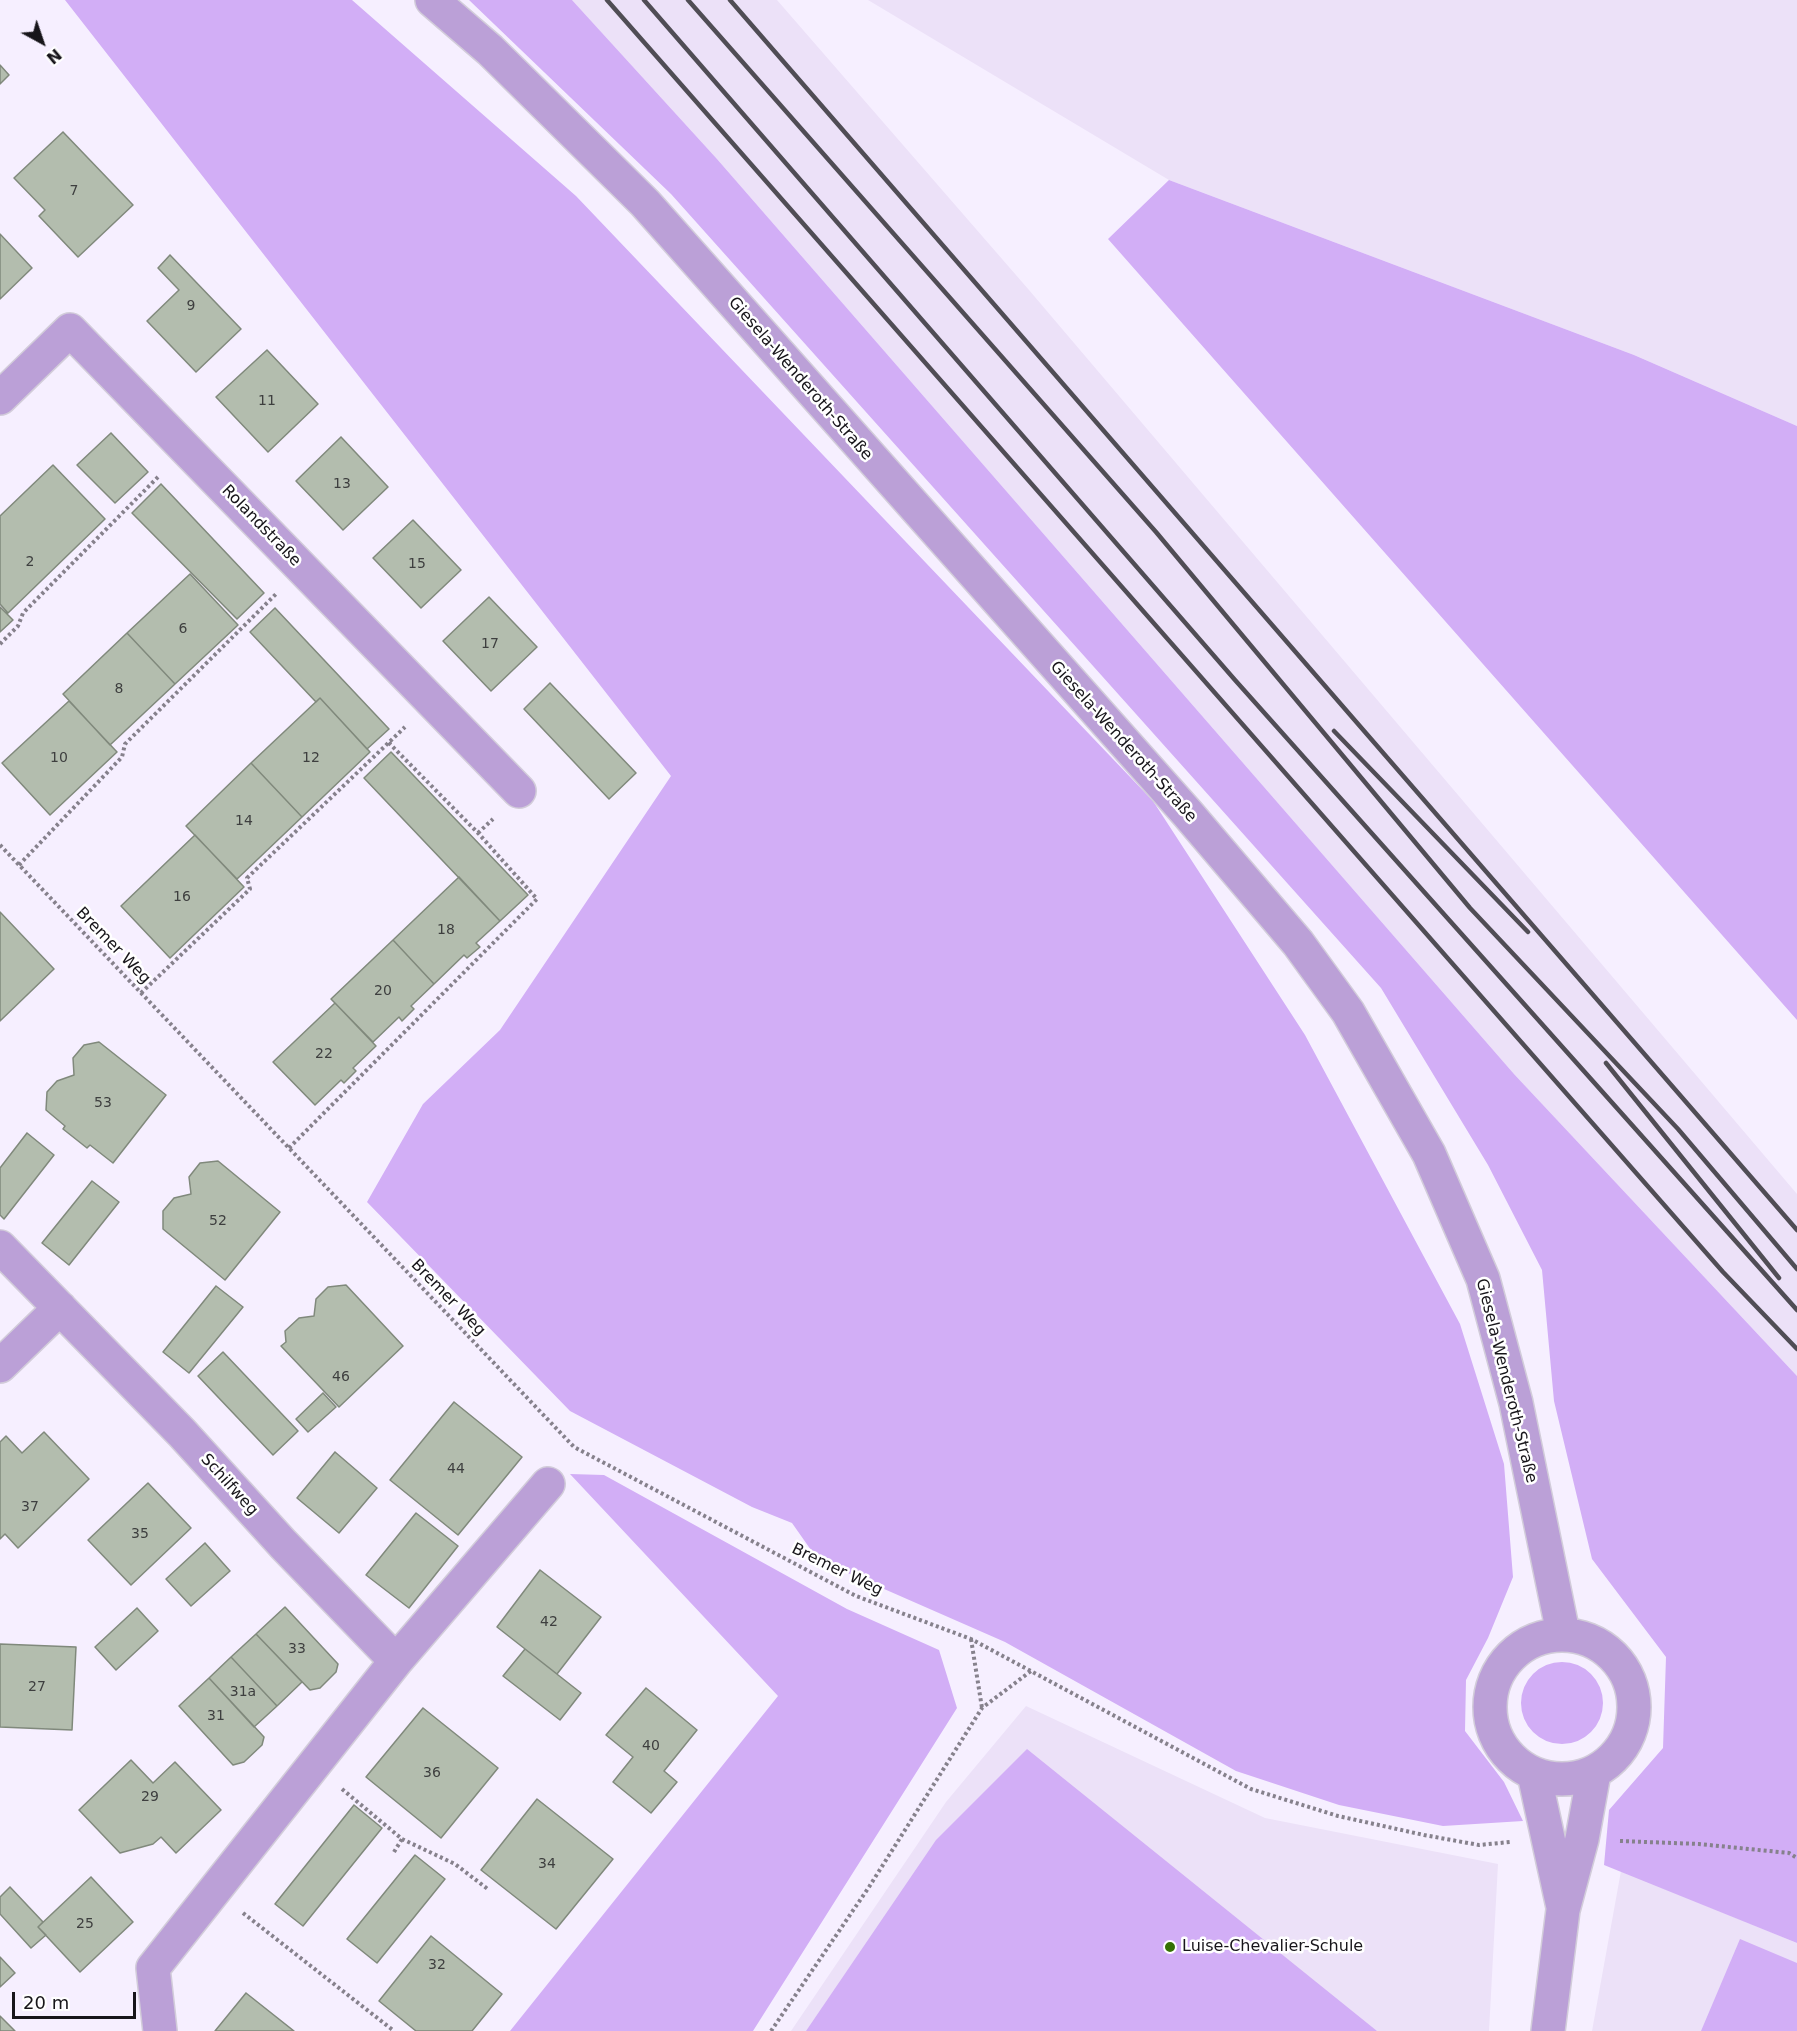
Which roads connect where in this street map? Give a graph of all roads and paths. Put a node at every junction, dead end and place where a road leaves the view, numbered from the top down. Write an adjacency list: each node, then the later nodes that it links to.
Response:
1 (432, 0): 17 (street, Giesela-Wenderoth-Straße)
2 (0, 398): 3 (street, Rolandstraße)
3 (186, 449): 4 (street, Rolandstraße); 5 (path)
4 (302, 568): 6 (street, Rolandstraße); 10 (path)
5 (0, 644)
6 (431, 701): 7 (path); 8 (street, Rolandstraße)
7 (388, 742): 11 (path); 12 (path)
8 (519, 792)
9 (0, 845): 10 (path, Bremer Weg)
10 (19, 865): 11 (path, Bremer Weg)
11 (141, 993): 12 (path, Bremer Weg)
12 (289, 1148): 18 (path, Bremer Weg)
13 (0, 1247): 14 (street, Schilfweg)
14 (60, 1308): 15 (street); 19 (street, Schilfweg)
15 (0, 1366)
16 (548, 1484): 19 (street)
17 (1563, 1633): 23 (street); 24 (street)
18 (971, 1639): 20 (path, Bremer Weg); 21 (path)
19 (396, 1661): 22 (street)
20 (1031, 1671): 21 (path); 26 (path, Bremer Weg)
21 (982, 1708): 35 (path)
22 (312, 1764): 25 (path); 30 (street)
23 (1594, 1773): 24 (street); 27 (street)
24 (1534, 1774): 26 (street)
25 (402, 1839): 28 (path); 31 (path)
26 (1546, 1839): 32 (street)
27 (1582, 1839): 29 (path); 32 (street)
28 (394, 1851)
29 (1797, 1858)
30 (216, 1890): 33 (street); 34 (path)
31 (489, 1890)
32 (1563, 1910): 36 (street)
33 (159, 2031)
34 (394, 2031)
35 (771, 2031)
36 (1548, 2031)

